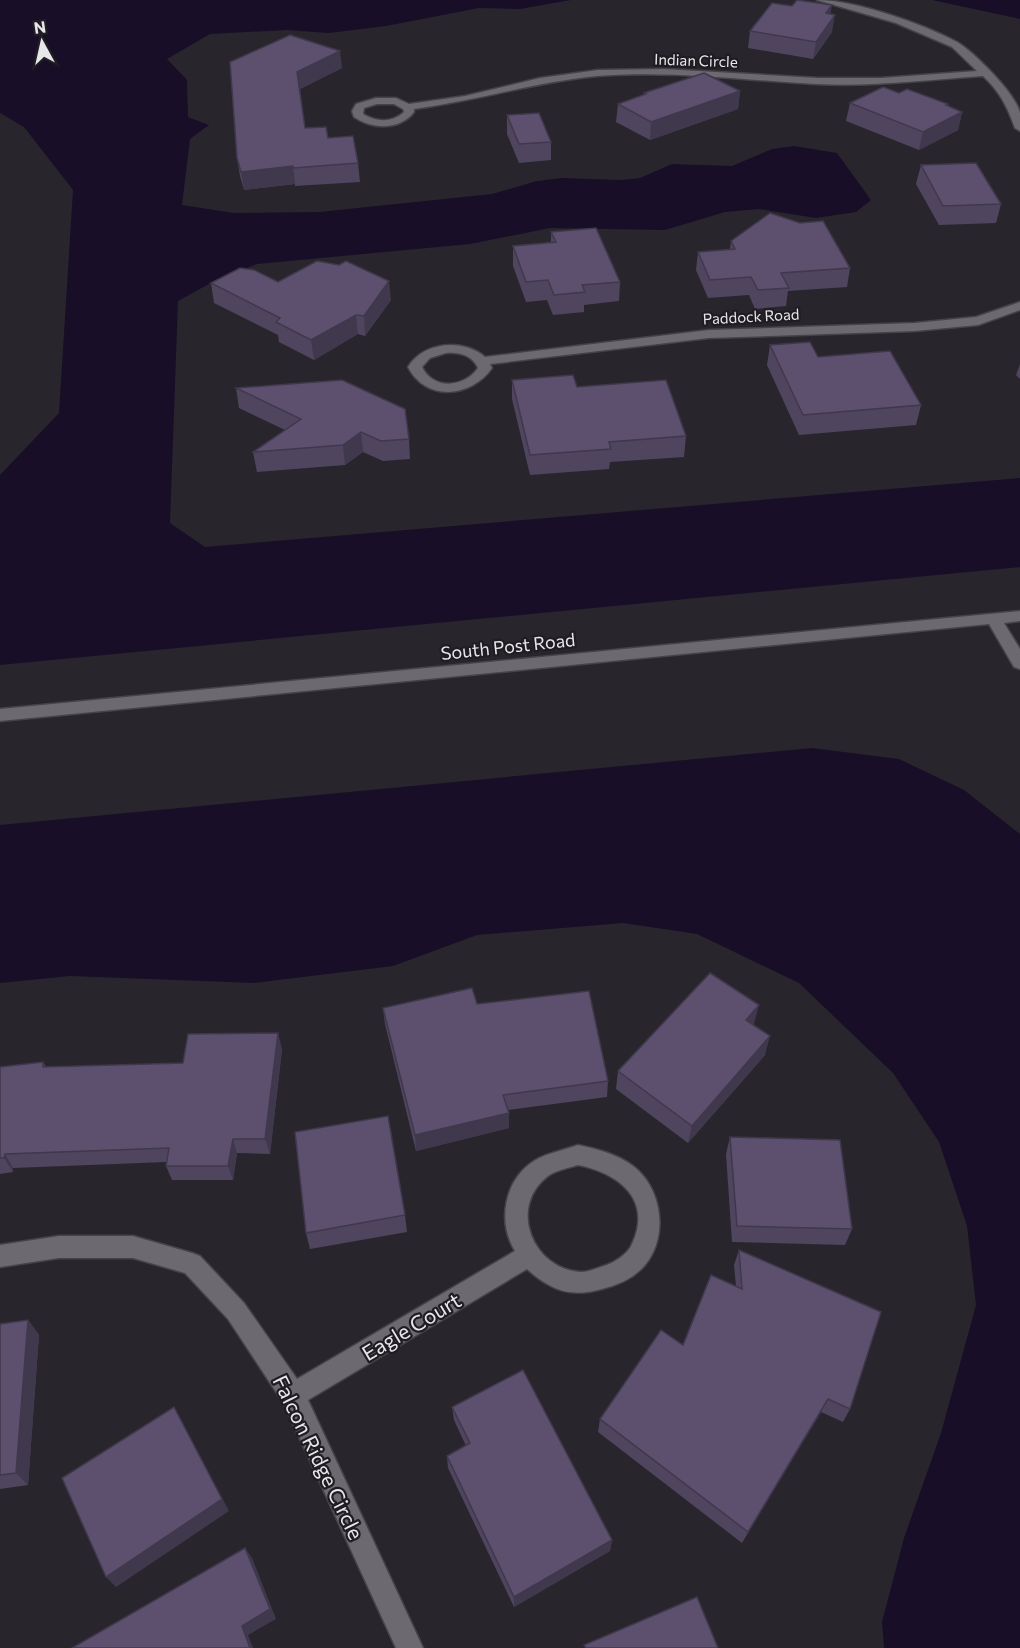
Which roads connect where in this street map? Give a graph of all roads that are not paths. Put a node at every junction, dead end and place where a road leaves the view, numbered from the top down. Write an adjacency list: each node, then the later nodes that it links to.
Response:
1 (822, 0): 2 (street)
2 (986, 73): 3 (street, Indian Circle); 4 (street)
3 (408, 108)
4 (1020, 128)
5 (1020, 306): 6 (street, Paddock Road)
6 (483, 361): 6 (street, Paddock Road)
7 (1020, 616): 8 (street, South Post Road)
8 (994, 619): 9 (street); 10 (street, South Post Road)
9 (1020, 663)
10 (0, 715)
11 (0, 1256): 13 (street, Falcon Ridge Circle)
12 (528, 1256): 12 (street); 13 (street, Eagle Court)
13 (293, 1395): 14 (street, Falcon Ridge Circle)
14 (410, 1648)

